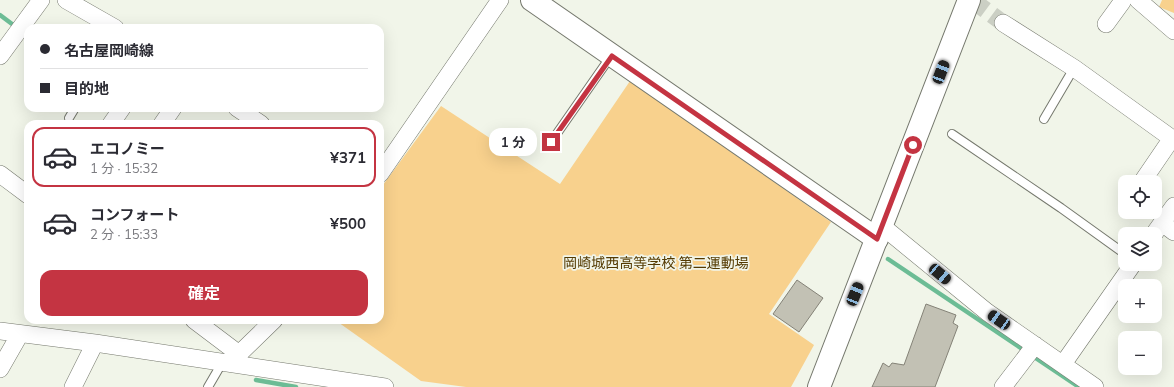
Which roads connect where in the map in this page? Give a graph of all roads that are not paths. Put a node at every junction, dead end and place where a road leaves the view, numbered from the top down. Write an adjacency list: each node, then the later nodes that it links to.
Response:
1 (40, 0): 11 (street)
2 (66, 0): 8 (street)
3 (500, 0): 22 (street)
4 (532, 0): 12 (street)
5 (969, 0): 28 (street)
6 (1136, 2): 9 (street); 10 (street)
7 (1004, 23): 13 (street)
8 (108, 24)
9 (1106, 24)
10 (1174, 31)
11 (0, 56)
12 (612, 56): 21 (lane); 28 (street)
13 (1074, 68): 17 (lane); 20 (street)
14 (73, 112): 16 (lane)
15 (243, 112): 18 (street)
16 (69, 118)
17 (1044, 119)
18 (254, 120)
19 (952, 134): 29 (lane)
20 (1173, 139): 24 (street)
21 (551, 142)
22 (384, 168)
23 (0, 174): 25 (street)
24 (1147, 175)
25 (24, 192)
26 (1174, 206): 27 (street)
27 (1163, 230)
28 (879, 233): 35 (street); 42 (street)
29 (1118, 249)
30 (1128, 271): 37 (street)
31 (198, 324): 36 (street)
32 (270, 324): 36 (street)
33 (7, 330): 34 (street); 38 (street)
34 (95, 344): 36 (street); 39 (street)
35 (1035, 344): 37 (street); 43 (street)
36 (232, 361): 40 (lane); 41 (street)
37 (1063, 364): 44 (street)
38 (0, 369)
39 (73, 387)
40 (208, 387)
41 (385, 387)
42 (819, 387)
43 (1004, 387)
44 (1094, 387)

